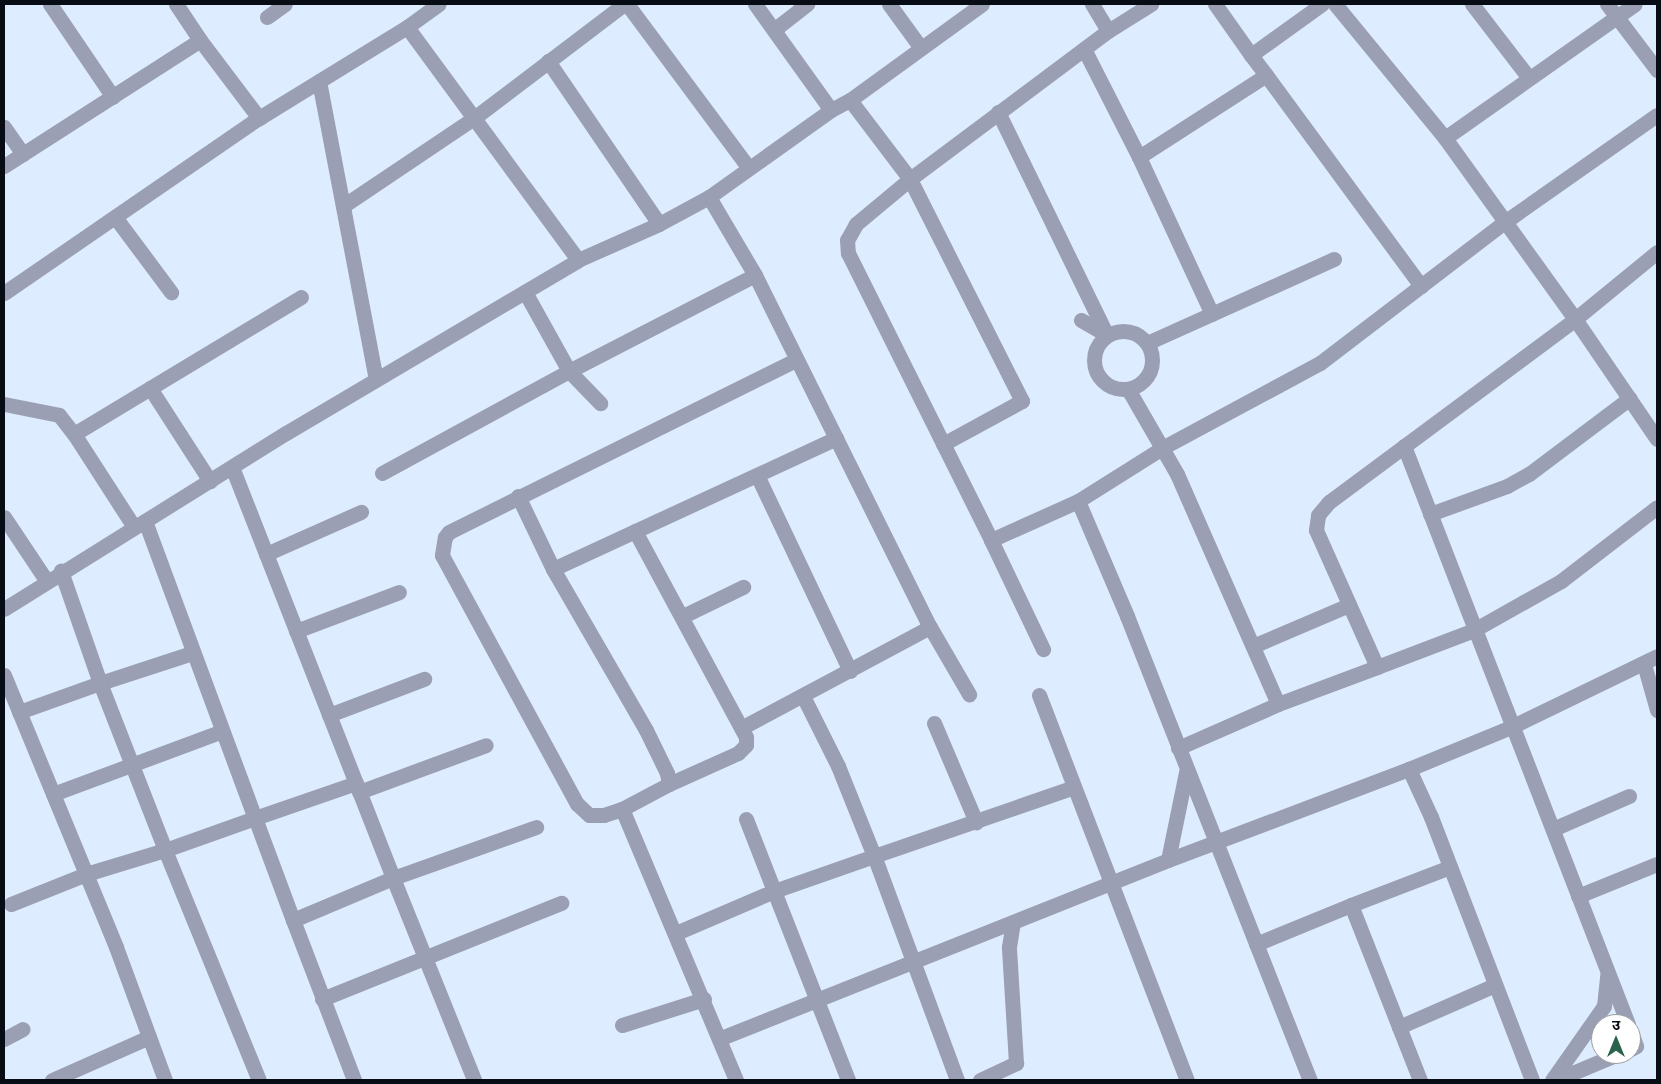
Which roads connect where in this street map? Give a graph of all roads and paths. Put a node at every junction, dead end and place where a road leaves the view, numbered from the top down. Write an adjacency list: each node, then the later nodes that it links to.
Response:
1 (50, 4): 32 (street)
2 (176, 4): 23 (street)
3 (285, 4): 18 (street)
4 (439, 4): 20 (street)
5 (625, 4): 27 (street); 44 (street)
6 (754, 4): 21 (street)
7 (807, 4): 21 (street)
8 (889, 4): 24 (street)
9 (982, 4): 24 (street)
10 (1092, 4): 22 (street)
11 (1152, 4): 22 (street)
12 (1215, 4): 26 (street)
13 (1322, 4): 26 (street)
14 (1335, 4): 40 (street)
15 (1472, 4): 30 (street)
16 (1607, 4): 19 (street)
17 (1635, 4): 19 (street)
18 (267, 17)
19 (1617, 17): 28 (street); 30 (street)
20 (407, 27): 31 (street); 38 (street)
21 (774, 29): 34 (street)
22 (1108, 31): 25 (street)
23 (200, 40): 32 (street); 37 (street)
24 (920, 48): 33 (street)
25 (1084, 49): 35 (street); 42 (street)
26 (1252, 55): 29 (street)
27 (548, 61): 38 (street); 50 (street)
28 (1657, 70)
29 (1266, 74): 42 (street); 55 (street)
30 (1529, 78): 40 (street)
31 (319, 82): 37 (street); 47 (street)
32 (112, 97): 41 (street)
33 (850, 100): 34 (street); 45 (street)
34 (831, 110): 44 (street)
35 (998, 112): 45 (street); 63 (street)
36 (1657, 115): 49 (street)
37 (259, 118): 48 (street)
38 (474, 118): 47 (street); 53 (street)
39 (4, 127): 41 (street)
40 (1445, 138): 49 (street)
41 (23, 154): 43 (street)
42 (1139, 157): 60 (street)
43 (4, 166)
44 (749, 168): 46 (street)
45 (910, 179): 76 (street); 76 (street)
46 (710, 198): 50 (street); 54 (street)
47 (343, 206): 67 (street)
48 (115, 217): 56 (street); 58 (street)
49 (1506, 221): 55 (street); 61 (street)
50 (659, 224): 53 (street)
51 (1657, 252): 61 (street)
52 (1334, 259): 60 (street)
53 (578, 260): 57 (street)
54 (755, 276): 65 (street); 66 (street)
55 (1421, 286): 78 (street)
56 (171, 292)
57 (525, 292): 66 (street); 67 (street)
58 (4, 293)
59 (301, 297): 68 (street)
60 (1212, 314): 64 (street)
61 (1575, 319): 70 (street); 77 (street)
62 (1081, 320): 63 (street)
63 (1107, 335): 64 (street); 69 (street)
64 (1147, 342): 69 (street)
65 (796, 360): 74 (street); 83 (street)
66 (569, 371): 71 (street); 80 (street)
67 (376, 380): 79 (street)
68 (150, 388): 73 (street); 82 (street)
69 (1128, 389): 78 (street)
70 (1630, 398): 75 (street); 87 (street)
71 (600, 403)
72 (4, 404): 73 (street)
73 (74, 434): 89 (street)
74 (836, 438): 81 (street); 101 (street)
75 (1657, 439)
76 (943, 444): 91 (street)
77 (1404, 446): 87 (street); 98 (street)
78 (1162, 448): 84 (street); 104 (street)
79 (232, 467): 82 (street); 92 (street)
80 (382, 473)
81 (757, 475): 90 (street); 109 (street)
82 (210, 481): 89 (street)
83 (518, 496): 93 (street); 134 (street)
84 (1078, 501): 91 (street); 125 (street)
85 (1657, 507): 102 (street)
86 (361, 512): 92 (street)
87 (1430, 514): 102 (street)
88 (4, 517): 95 (street)
89 (139, 524): 94 (street); 106 (street)
90 (635, 531): 93 (street); 100 (street)
91 (991, 540): 105 (street)
92 (266, 554): 103 (street)
93 (553, 569): 129 (street)
94 (61, 571): 95 (street); 112 (street)
95 (46, 580): 99 (street)
96 (743, 587): 100 (street)
97 (399, 592): 103 (street)
98 (1349, 605): 104 (street); 108 (street)
99 (4, 609)
100 (683, 616): 122 (street)
101 (930, 627): 109 (street); 113 (street)
102 (1474, 630): 108 (street); 121 (street)
103 (296, 631): 119 (street)
104 (1253, 646): 116 (street)
105 (1043, 649)
106 (192, 653): 112 (street); 123 (street)
107 (1651, 660): 117 (street); 121 (street)
108 (1377, 667): 116 (street)
109 (850, 672): 114 (street)
110 (4, 675): 118 (street)
111 (424, 679): 119 (street)
112 (100, 683): 118 (street); 126 (street)
113 (969, 694)
114 (803, 696): 122 (street); 142 (street)
115 (1039, 696): 131 (street)
116 (1278, 704): 125 (street)
117 (1657, 710)
118 (19, 712): 132 (street)
119 (329, 715): 130 (street)
120 (934, 723): 137 (street)
121 (1511, 727): 127 (street); 139 (street)
122 (741, 728): 129 (street)
123 (222, 731): 126 (street); 135 (street)
124 (486, 745): 130 (street)
125 (1178, 748): 128 (street)
126 (131, 762): 132 (street); 141 (street)
127 (1409, 769): 140 (street); 145 (street)
128 (1186, 772): 140 (street); 143 (street)
129 (668, 784): 134 (street)
130 (358, 788): 135 (street); 147 (street)
131 (1072, 788): 137 (street); 148 (street)
132 (53, 794): 146 (street)
133 (1629, 796): 139 (street)
134 (622, 809): 156 (street)
135 (255, 818): 141 (street); 154 (street)
136 (746, 819): 149 (street)
137 (976, 822): 142 (street)
138 (536, 826): 147 (street)
139 (1553, 828): 150 (street)
140 (1215, 843): 143 (street); 157 (street)
141 (165, 850): 146 (street); 175 (street)
142 (874, 856): 149 (street); 159 (street)
143 (1168, 860): 148 (street)
144 (1657, 864): 150 (street)
145 (1450, 867): 153 (street); 161 (street)
146 (86, 874): 152 (street); 169 (street)
147 (393, 878): 154 (street); 158 (street)
148 (1111, 883): 155 (street); 182 (street)
149 (774, 890): 156 (street); 164 (street)
150 (1578, 896): 160 (street)
151 (561, 903): 158 (street)
152 (11, 904)
153 (1350, 905): 157 (street); 167 (street)
154 (293, 920): 162 (street)
155 (1013, 922): 159 (street); 181 (street)
156 (676, 933): 163 (street)
157 (1256, 944): 183 (street)
158 (424, 958): 162 (street); 177 (street)
159 (912, 962): 164 (street); 180 (street)
160 (1608, 971): 165 (street); 186 (street)
161 (1495, 985): 167 (street); 185 (street)
162 (322, 999): 176 (street)
163 (704, 999): 166 (street); 170 (street)
164 (818, 999): 170 (street); 179 (street)
165 (1624, 1014)
166 (622, 1025)
167 (1399, 1027): 184 (street)
168 (23, 1029): 171 (street)
169 (149, 1037): 173 (street); 174 (street)
170 (720, 1038): 178 (street)
171 (4, 1039)
172 (1594, 1064): 187 (street)
173 (52, 1080)
174 (165, 1080)
175 (259, 1080)
176 (354, 1080)
177 (474, 1080)
178 (736, 1080)
179 (848, 1080)
180 (958, 1080)
181 (980, 1080)
182 (1187, 1080)
183 (1310, 1080)
184 (1420, 1080)
185 (1532, 1080)
186 (1552, 1080)
187 (1556, 1080)

